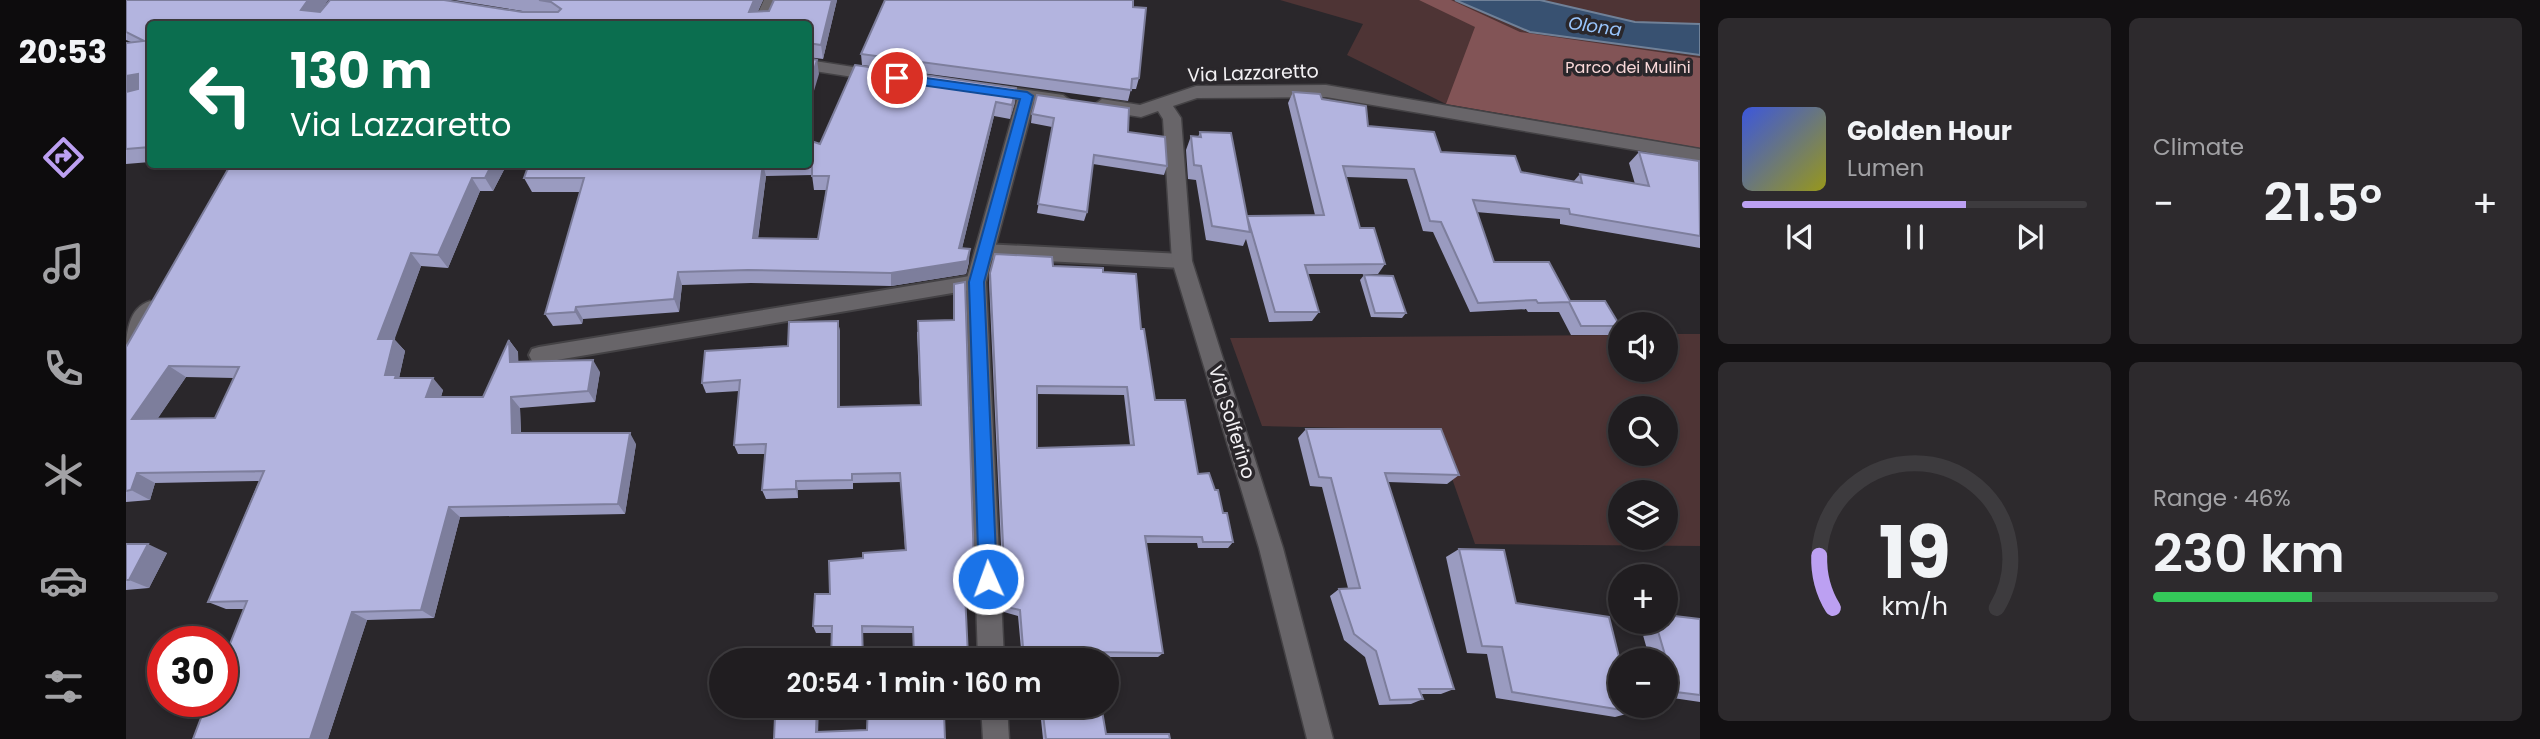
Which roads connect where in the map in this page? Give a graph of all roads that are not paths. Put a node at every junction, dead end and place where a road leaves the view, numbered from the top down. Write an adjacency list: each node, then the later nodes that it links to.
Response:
1 (772, 0): 2 (street)
2 (762, 21)
3 (812, 66): 4 (street)
4 (897, 78)
5 (975, 89): 6 (street, Via Lazzaretto)
6 (1027, 96): 7 (street, Via Lazzaretto); 9 (street)
7 (1162, 104): 8 (street, Via Lazzaretto); 10 (street, Via Solferino)
8 (1700, 155)
9 (984, 251): 10 (lane); 11 (street)
10 (1182, 261): 18 (street, Via Solferino)
11 (976, 282): 14 (lane); 15 (street)
12 (157, 298): 13 (street)
13 (126, 345)
14 (539, 355)
15 (991, 648)
16 (995, 718): 17 (street)
17 (996, 739)
18 (1320, 739)

